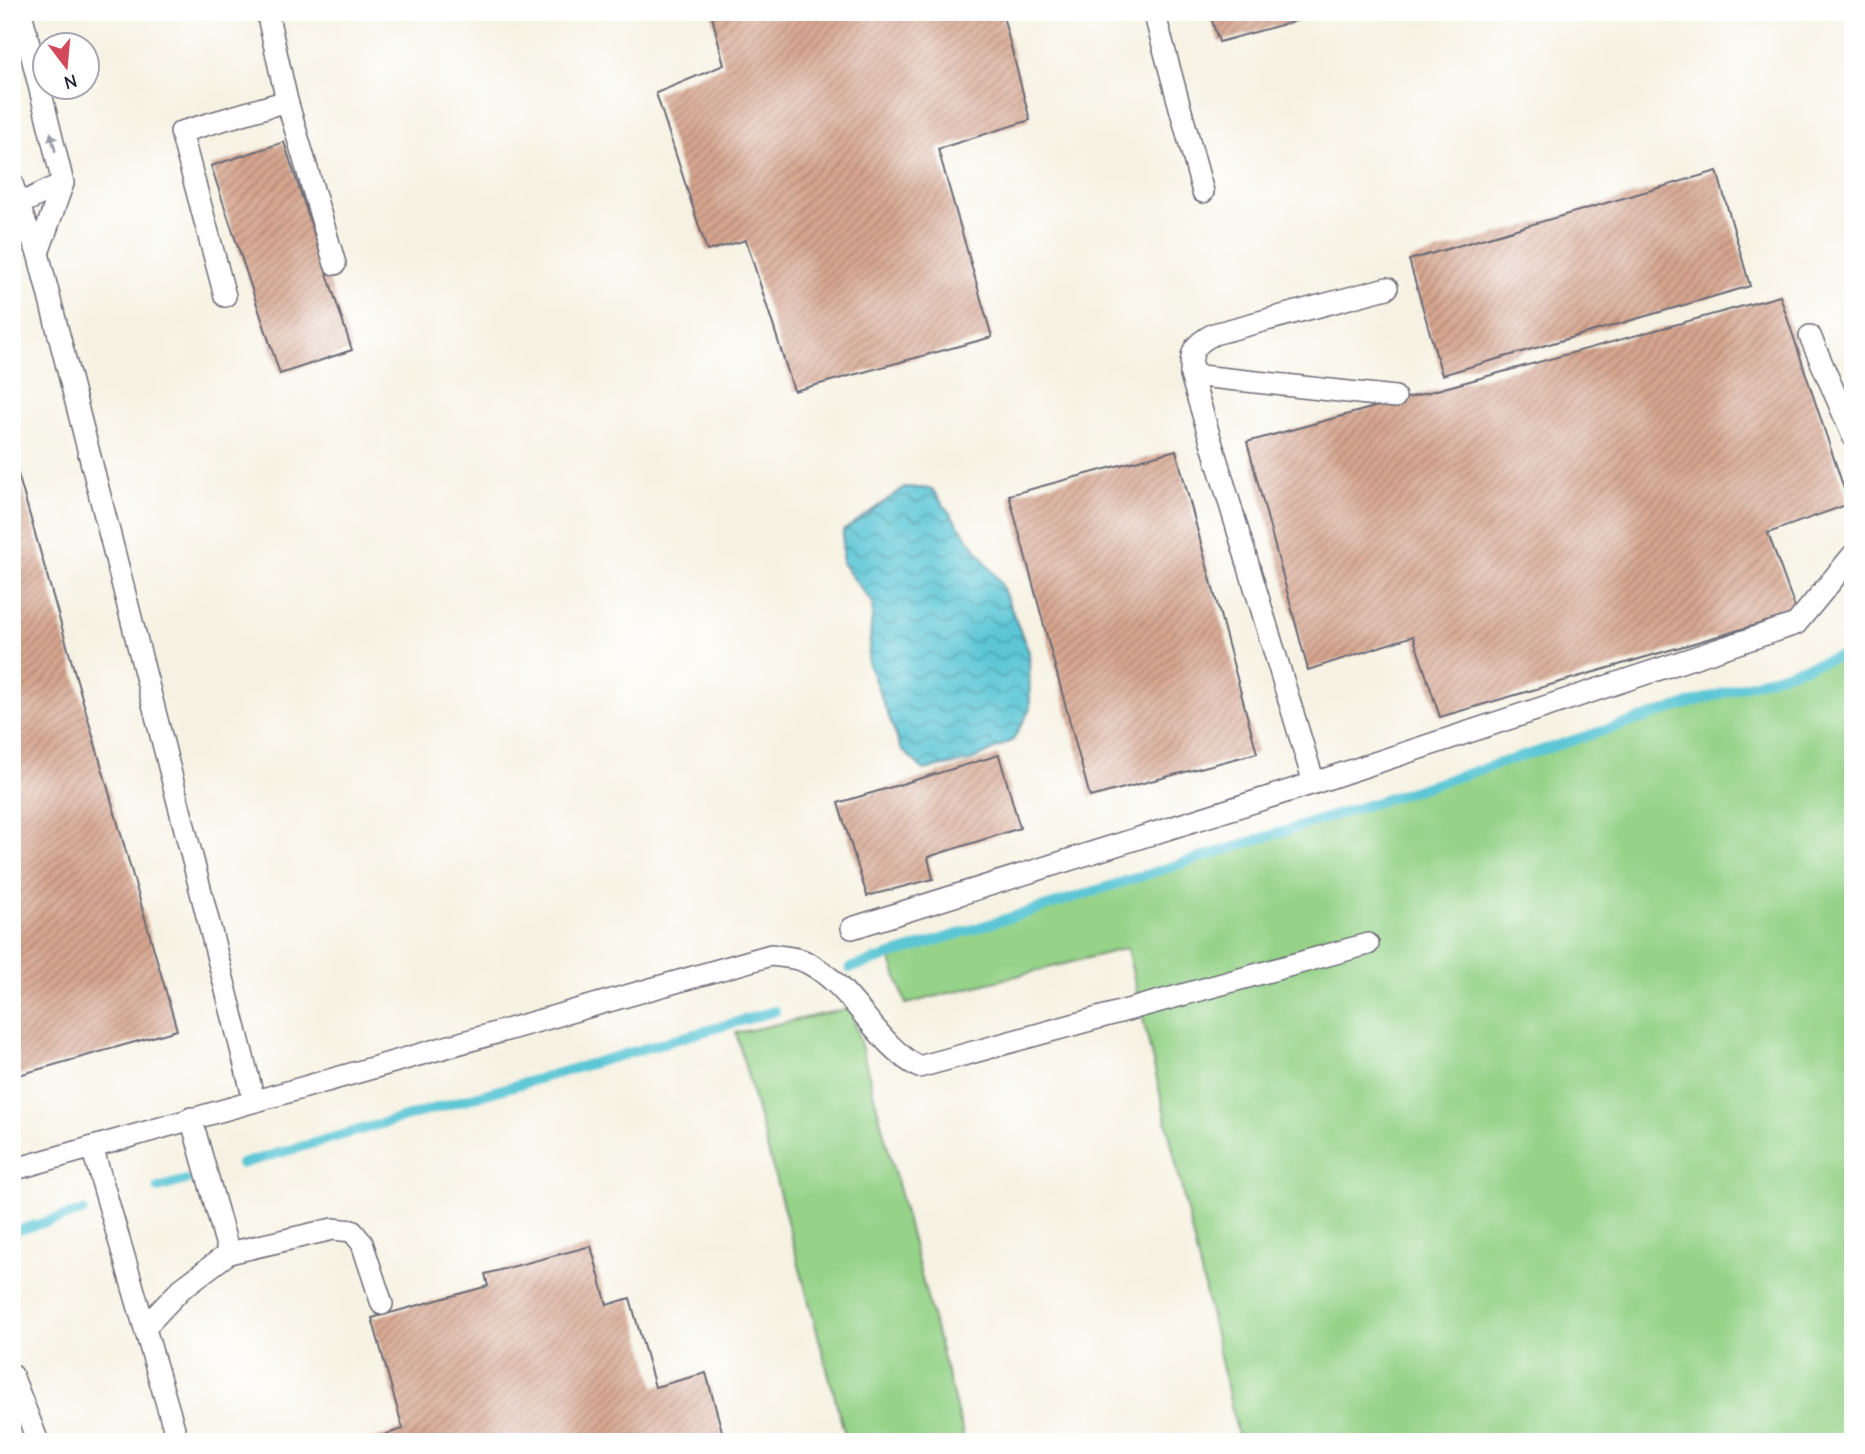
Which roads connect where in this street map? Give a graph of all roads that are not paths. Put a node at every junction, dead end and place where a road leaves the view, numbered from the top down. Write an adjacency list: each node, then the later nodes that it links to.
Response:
1 (21, 12): 6 (lane, one-way to 1)
2 (267, 12): 4 (lane)
3 (1154, 12): 7 (lane)
4 (287, 101): 10 (lane); 12 (lane)
5 (12, 183): 8 (lane)
6 (64, 183): 8 (lane); 9 (lane)
7 (1203, 192)
8 (15, 208): 9 (lane)
9 (38, 253): 21 (lane)
10 (335, 264)
11 (1387, 288): 14 (lane)
12 (225, 296)
13 (1810, 336): 16 (lane)
14 (1191, 374): 15 (lane); 18 (lane)
15 (1395, 397)
16 (1853, 436)
17 (1853, 555): 18 (lane)
18 (1314, 783): 19 (lane)
19 (852, 928)
20 (1368, 944): 21 (lane)
21 (254, 1100): 22 (lane)
22 (191, 1118): 23 (lane); 25 (lane)
23 (92, 1147): 24 (lane); 27 (lane)
24 (12, 1170)
25 (229, 1253): 26 (lane); 27 (lane)
26 (382, 1304)
27 (146, 1326): 30 (lane)
28 (12, 1374): 29 (lane)
29 (38, 1442)
30 (178, 1442)

